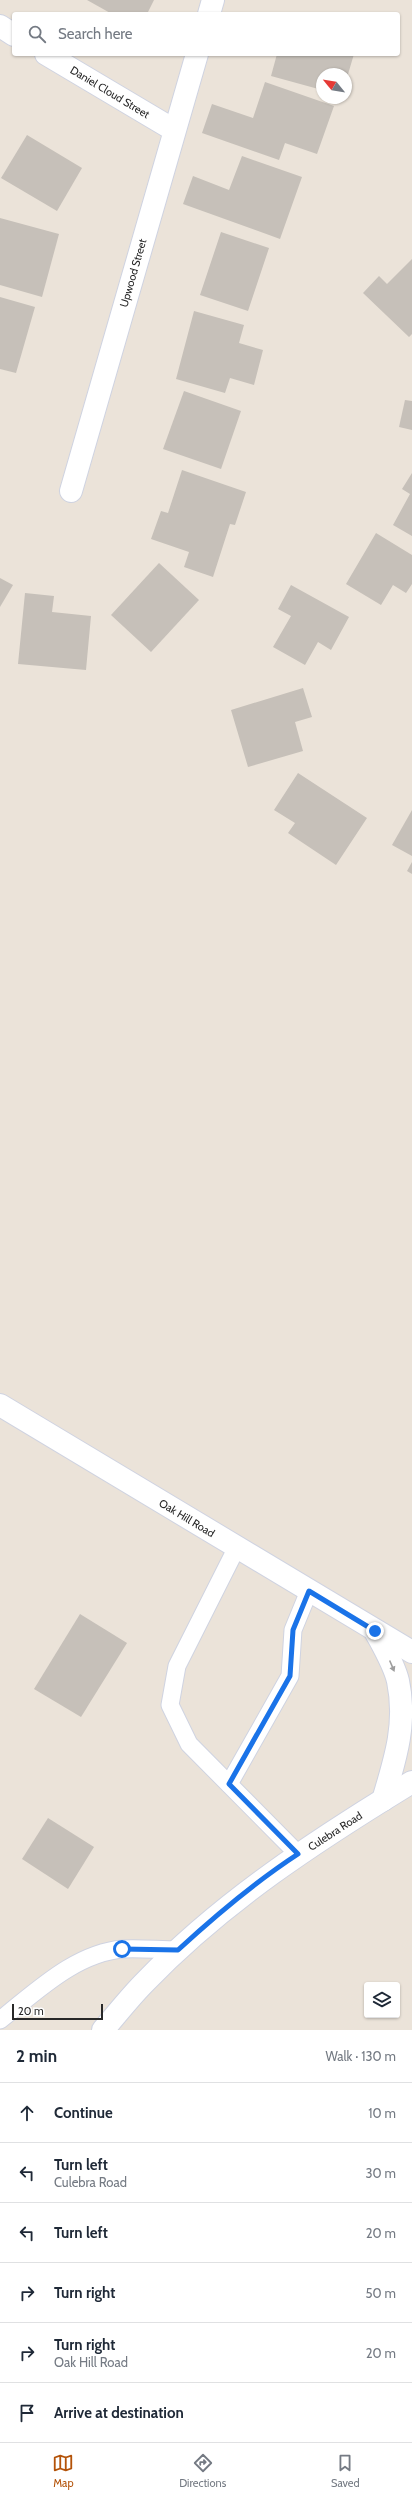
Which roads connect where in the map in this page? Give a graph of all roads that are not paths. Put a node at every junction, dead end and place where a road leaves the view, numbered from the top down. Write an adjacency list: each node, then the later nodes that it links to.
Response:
1 (213, 0): 2 (street)
2 (210, 12)
3 (0, 26): 4 (street)
4 (12, 34)
5 (49, 56): 7 (street, Daniel Cloud Street)
6 (196, 56): 7 (street, Upwood Street)
7 (174, 130): 8 (street, Upwood Street)
8 (71, 491)
9 (0, 1405): 10 (street, Oak Hill Road)
10 (237, 1547): 11 (street, Oak Hill Road); 15 (lane)
11 (309, 1591): 12 (street, Oak Hill Road); 15 (lane)
12 (375, 1631): 13 (street, Oak Hill Road); 16 (street, one-way to 16)
13 (412, 1652)
14 (412, 1782): 16 (street, Culebra Road)
15 (229, 1784): 17 (lane)
16 (383, 1800): 17 (street, Culebra Road)
17 (298, 1854): 18 (street, Culebra Road)
18 (178, 1950): 19 (lane); 20 (street, Culebra Road)
19 (0, 2020)
20 (103, 2030)

